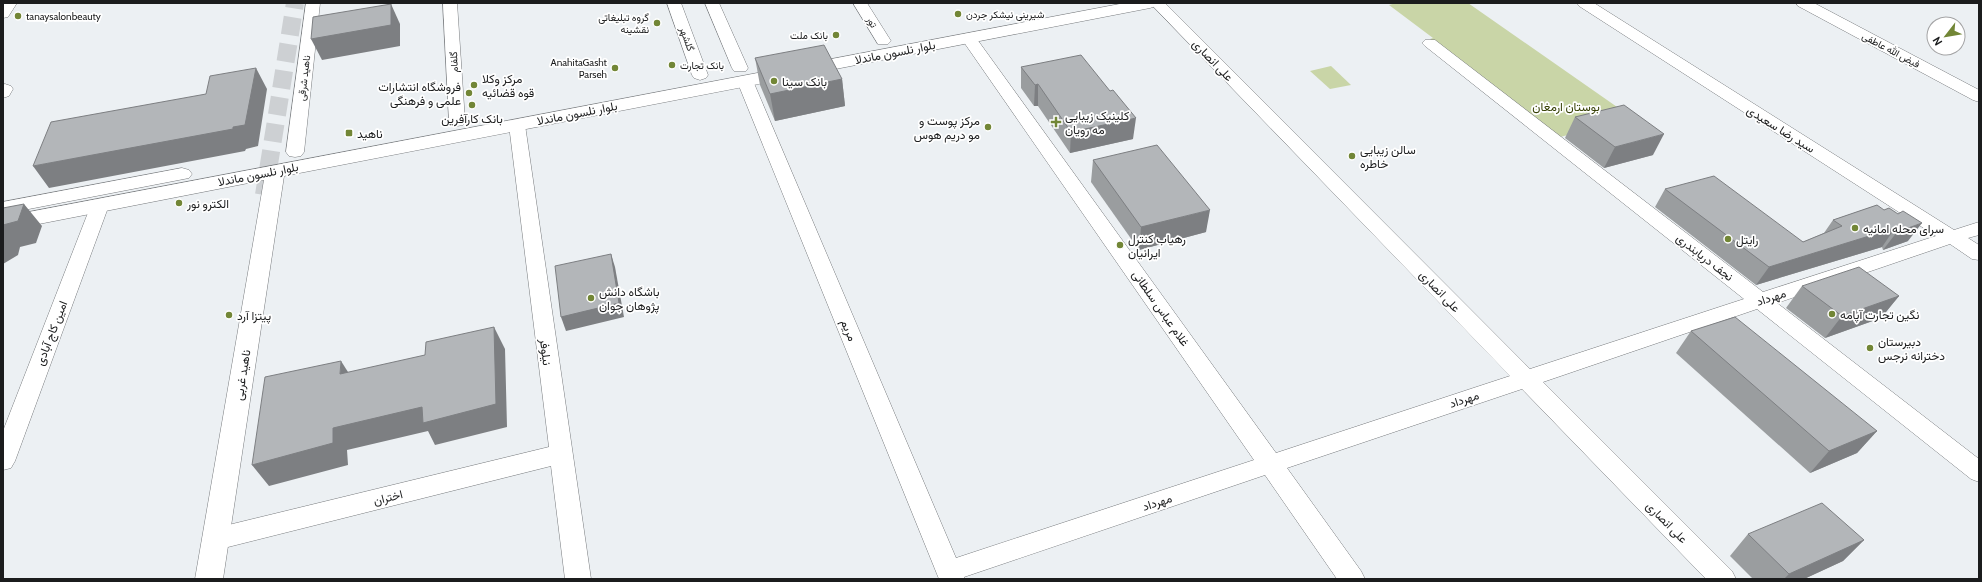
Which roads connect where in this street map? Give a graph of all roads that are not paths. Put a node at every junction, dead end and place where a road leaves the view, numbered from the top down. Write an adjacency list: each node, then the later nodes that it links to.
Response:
1 (10, 3): 12 (street)
2 (314, 3): 21 (street, ناهید شرقی)
3 (450, 3): 19 (street, گلفام)
4 (674, 3): 17 (street, گلشهر)
5 (712, 3): 16 (street)
6 (860, 3): 14 (street, تور)
7 (1081, 3): 14 (main road, بلوار نلسون ماندلا)
8 (1150, 3): 13 (main road, بلوار نلسون ماندلا)
9 (1157, 3): 30 (street, علی انصاری)
10 (1584, 3): 27 (street, سید رضا سعیدی)
11 (1804, 3): 18 (street, فیض الله عاطفی)
12 (3, 14)
13 (969, 38): 16 (main road, بلوار نلسون ماندلا); 33 (street, غلام عباس سلطانی)
14 (883, 40): 16 (main road, بلوار نلسون ماندلا)
15 (1430, 43): 29 (street, نجف دریابندری)
16 (742, 74): 17 (main road, بلوار نلسون ماندلا); 20 (main road, بلوار نلسون ماندلا); 36 (street, مریم)
17 (700, 75): 19 (main road, بلوار نلسون ماندلا)
18 (1979, 97)
19 (457, 121): 21 (main road, بلوار نلسون ماندلا)
20 (517, 125): 22 (main road, بلوار نلسون ماندلا); 31 (street, نیلوفر)
21 (295, 152): 24 (main road, بلوار نلسون ماندلا)
22 (275, 171): 23 (main road, بلوار نلسون ماندلا); 35 (main road, ناهید غربی)
23 (100, 205): 25 (main road, بلوار نلسون ماندلا); 32 (street, امین کاج آبادی)
24 (3, 208)
25 (3, 224)
26 (1979, 228): 27 (street, مهرداد)
27 (1951, 237): 28 (street, سید رضا سعیدی); 29 (street, مهرداد)
28 (1979, 254)
29 (1761, 300): 30 (street, مهرداد); 34 (street, نجف دریابندری)
30 (1526, 379): 33 (street, مهرداد); 40 (street, علی انصاری)
31 (560, 454): 35 (street, اختران); 38 (street, نیلوفر)
32 (3, 461)
33 (1271, 464): 36 (street, مهرداد); 39 (street, غلام عباس سلطانی)
34 (1979, 472)
35 (216, 540): 37 (main road, ناهید غربی)
36 (951, 575)
37 (209, 579)
38 (578, 579)
39 (1352, 579)
40 (1723, 579)

